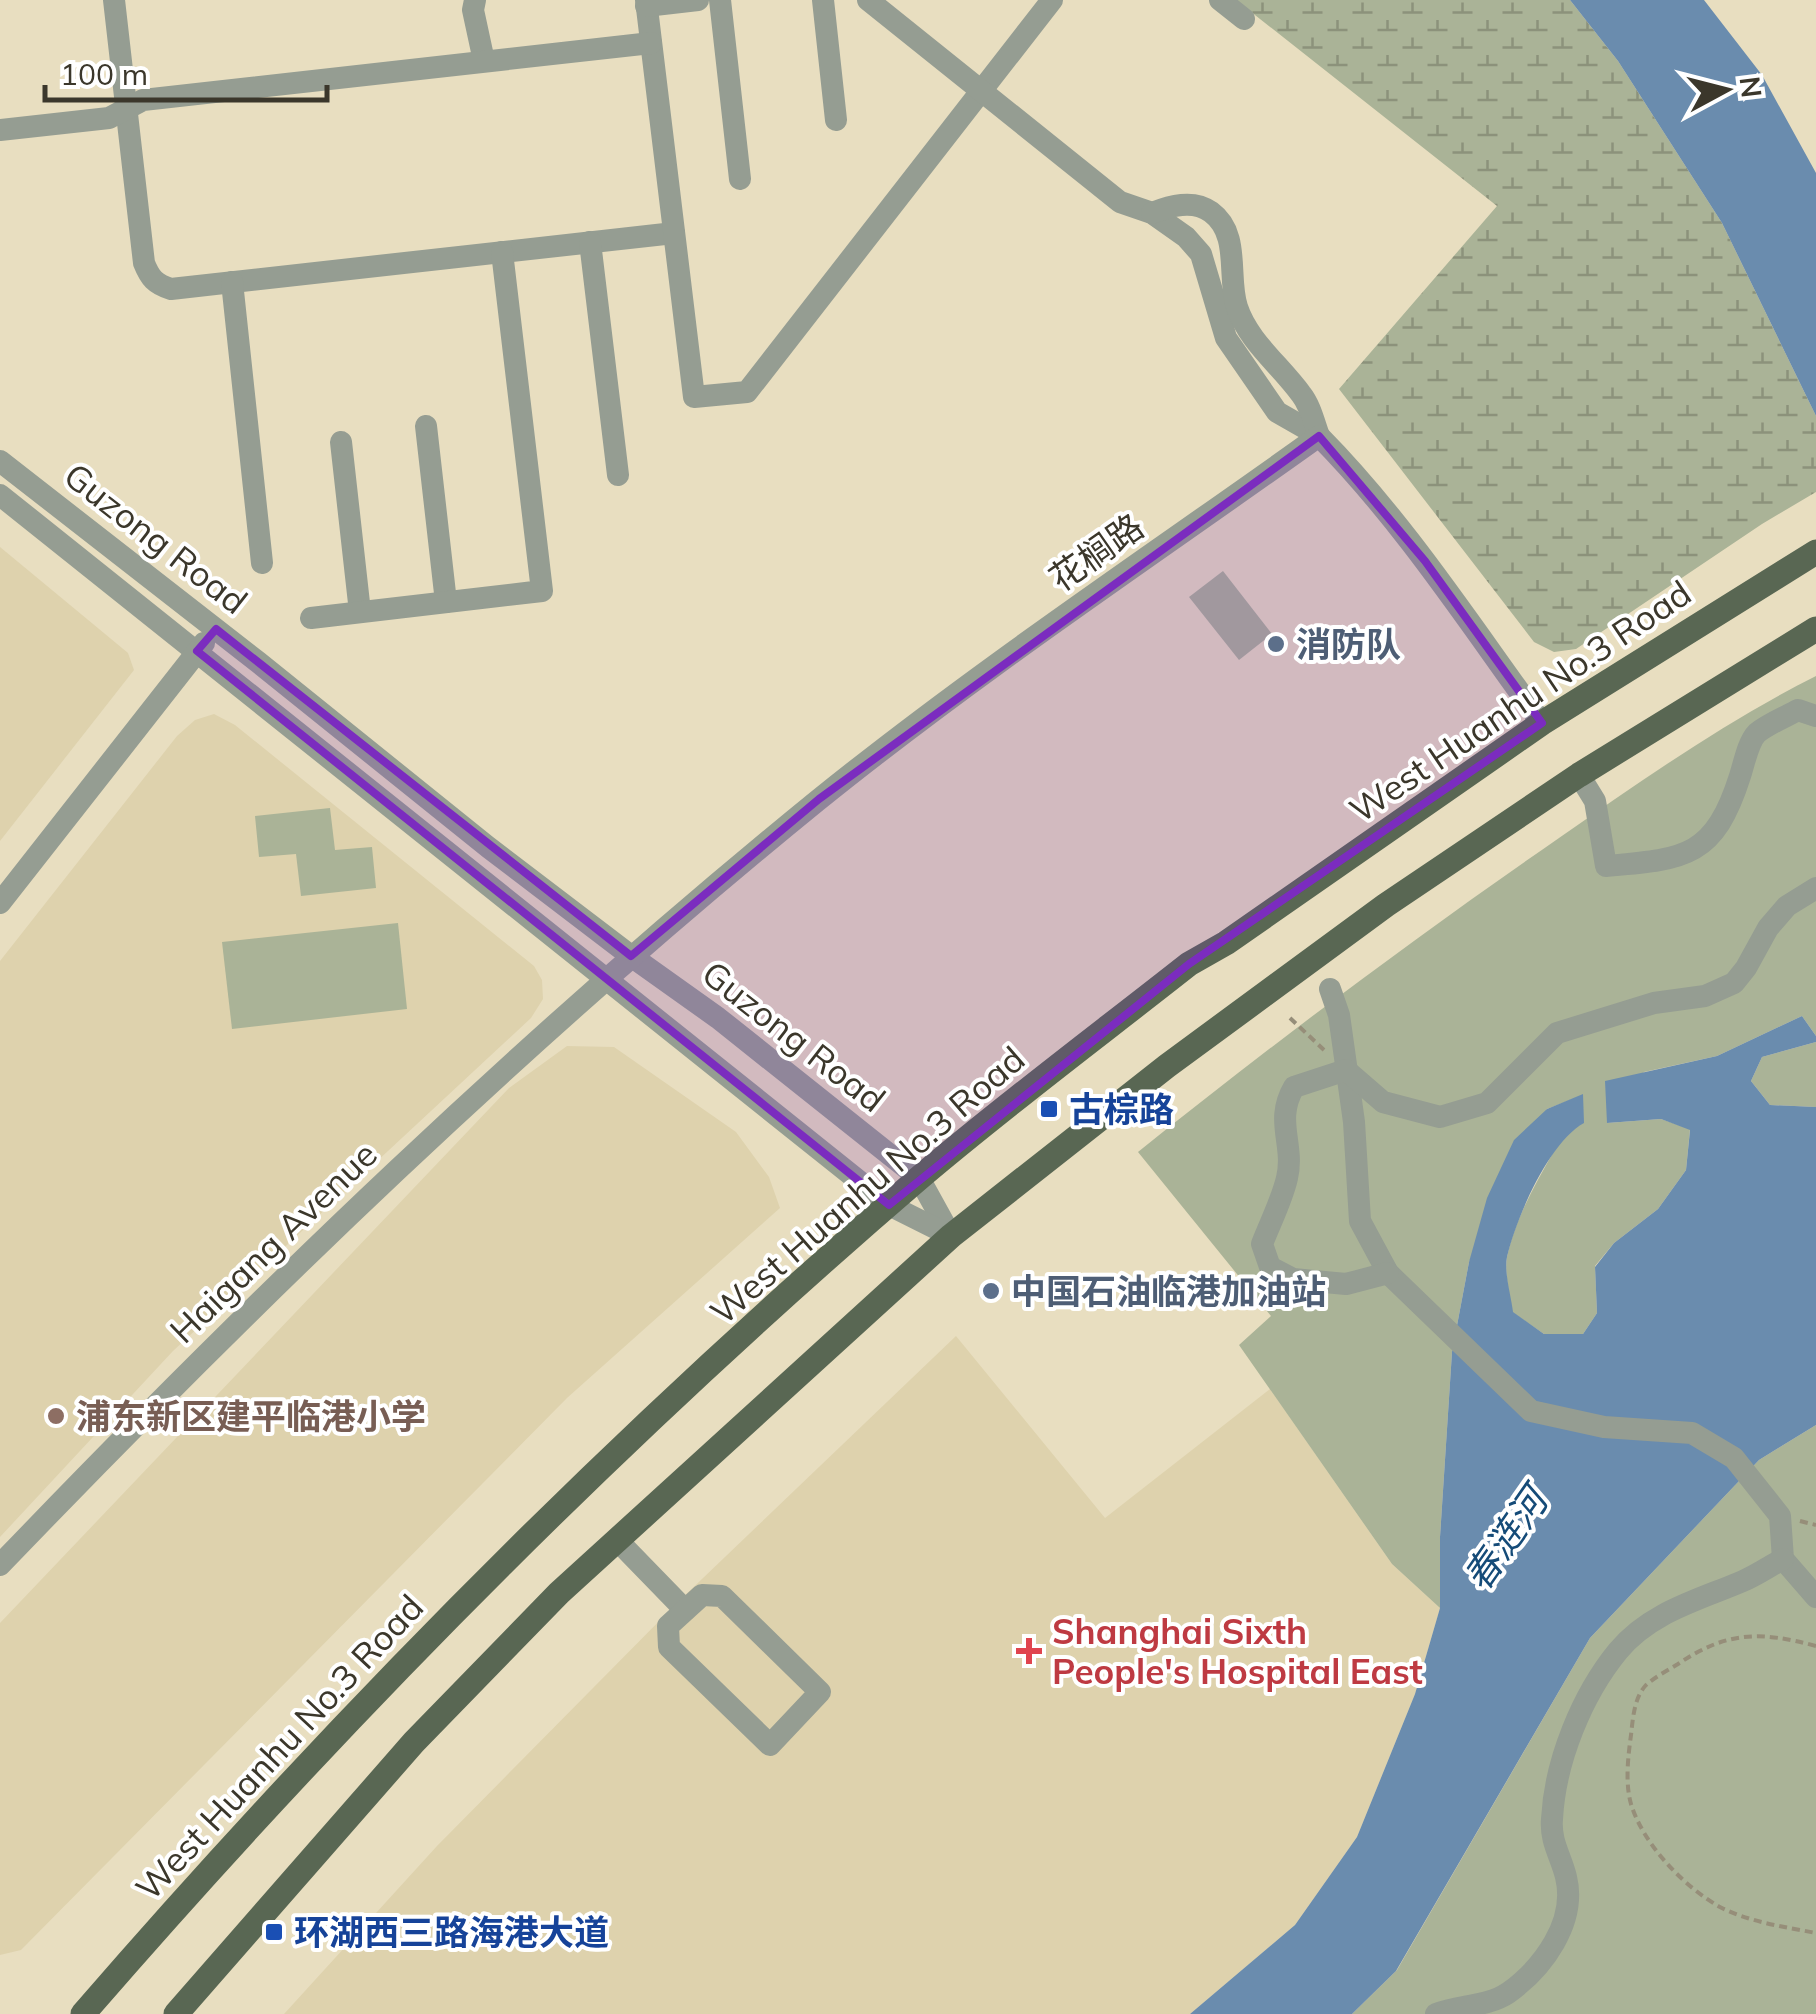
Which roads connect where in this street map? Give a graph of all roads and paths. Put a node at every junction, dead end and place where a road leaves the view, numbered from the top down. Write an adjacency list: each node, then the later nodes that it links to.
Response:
1 (114, 0): 14 (street)
2 (474, 0): 12 (street)
3 (698, 0): 9 (street)
4 (720, 0): 17 (street)
5 (823, 0): 15 (street)
6 (868, 0): 13 (street)
7 (1052, 0): 13 (street)
8 (1220, 0): 10 (street)
9 (646, 3): 11 (street)
10 (1244, 18)
11 (651, 42): 12 (street); 19 (street)
12 (484, 61): 14 (street)
13 (983, 89): 18 (street); 19 (street)
14 (126, 108): 16 (street); 22 (street)
15 (836, 120)
16 (0, 130)
17 (740, 179)
18 (1152, 213): 24 (street); 24 (street)
19 (674, 232): 20 (street)
20 (590, 242): 21 (street); 27 (street)
21 (502, 252): 22 (street); 31 (street)
22 (232, 282): 30 (street)
23 (426, 426): 31 (street)
24 (1320, 436): 38 (street); 42 (street, 花榈路)
25 (341, 442): 32 (street)
26 (0, 461): 34 (street, Guzong Road)
27 (618, 475)
28 (0, 495): 36 (street, Guzong Road)
29 (1816, 552): 38 (main road, West Huanhu No.3 Road)
30 (262, 564)
31 (446, 602): 32 (street)
32 (360, 612): 33 (street)
33 (312, 618)
34 (216, 629): 36 (street); 42 (street, Guzong Road)
35 (1816, 629): 39 (main road)
36 (197, 652): 41 (street); 43 (street, Guzong Road)
37 (1816, 716): 39 (street)
38 (1542, 724): 47 (main road, West Huanhu No.3 Road)
39 (1579, 775): 49 (main road)
40 (1816, 888): 46 (street)
41 (0, 902)
42 (631, 956): 43 (street, 花榈路); 47 (street, Guzong Road)
43 (604, 979): 48 (street, Guzong Road); 53 (street, Haigang Avenue)
44 (1330, 989): 46 (street)
45 (1290, 1018): 46 (path)
46 (1346, 1070): 50 (street); 50 (street)
47 (920, 1178): 48 (main road, West Huanhu No.3 Road); 49 (street, Guzong Road)
48 (889, 1205): 49 (street, Guzong Road); 58 (main road, West Huanhu No.3 Road)
49 (952, 1236): 51 (main road)
50 (1394, 1280): 52 (street)
51 (616, 1540): 55 (street); 59 (main road)
52 (1782, 1558): 54 (street); 60 (street)
53 (0, 1565)
54 (1816, 1597)
55 (685, 1610): 55 (street)
56 (1816, 1646): 57 (path)
57 (1816, 1933)
58 (83, 2014)
59 (176, 2014)
60 (1436, 2014)

